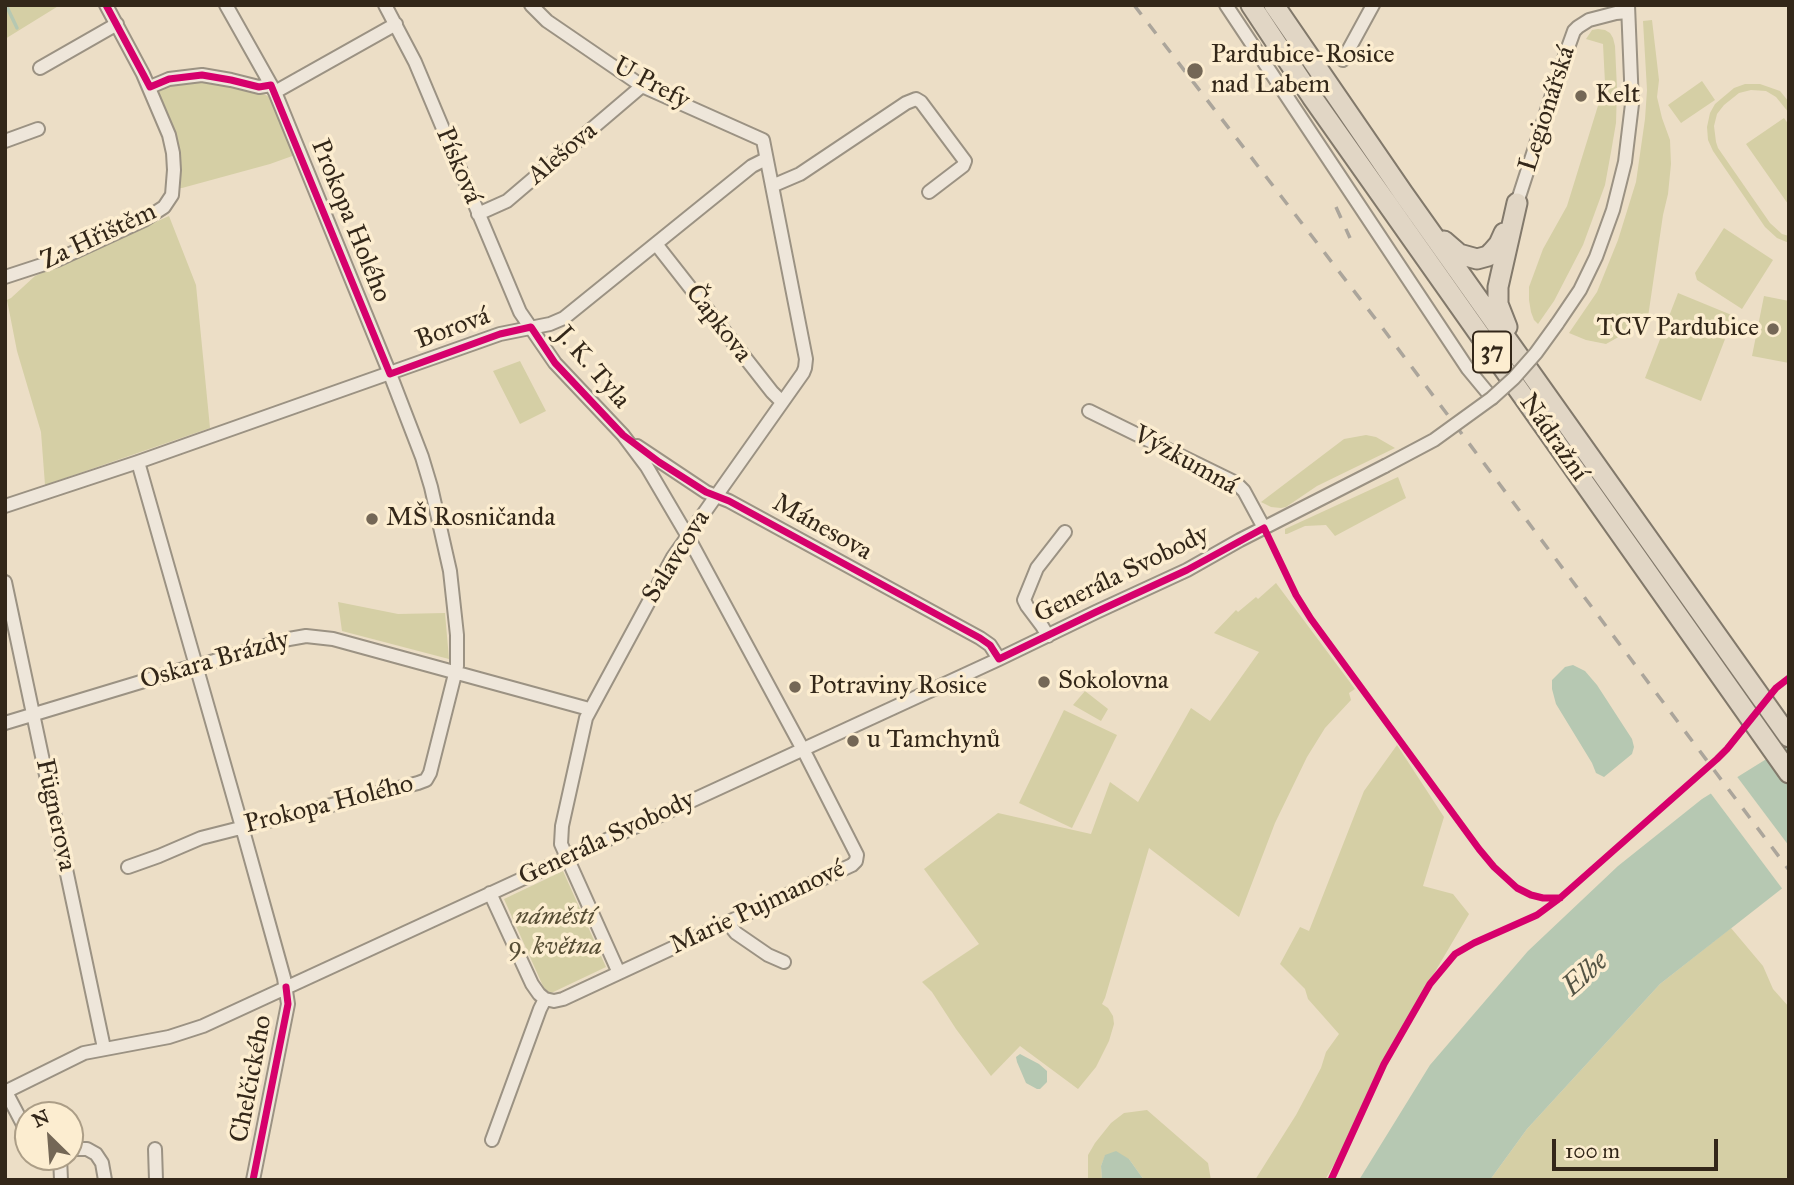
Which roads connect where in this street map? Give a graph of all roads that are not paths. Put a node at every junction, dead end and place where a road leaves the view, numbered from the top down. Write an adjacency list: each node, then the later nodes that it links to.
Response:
1 (106, 5): 10 (street, Za Hřištěm)
2 (226, 5): 16 (street, Prokopa Holého)
3 (385, 5): 11 (street, Písková)
4 (531, 5): 14 (street, U Prefy)
5 (1226, 5): 30 (street)
6 (1251, 5): 50 (main road, Nádražní / 37)
7 (1274, 5): 24 (main road, Nádražní / 37)
8 (1373, 5): 12 (street)
9 (1628, 9): 22 (street, Legionářská); 30 (street, Legionářská, bridge)
10 (117, 24): 13 (street); 15 (street, Za Hřištěm)
11 (396, 24): 16 (street); 23 (street, Písková)
12 (1343, 60)
13 (40, 68)
14 (642, 86): 19 (street, U Prefy); 23 (street, Alešova)
15 (150, 87): 16 (street); 26 (street, Za Hřištěm)
16 (273, 88): 29 (street, Prokopa Holého)
17 (38, 129): 18 (street)
18 (5, 141)
19 (766, 159): 20 (street, Salavcova); 25 (street, Borová)
20 (772, 186): 21 (street); 31 (street, Salavcova)
21 (929, 192)
22 (1517, 203): 24 (main road); 28 (main road)
23 (478, 214): 27 (street, Písková)
24 (1422, 220): 28 (main road, Nádražní / 37)
25 (656, 244): 27 (street, Borová); 31 (street, Čapkova)
26 (5, 277)
27 (531, 327): 29 (street, Borová); 33 (street, J. K. Tyla)
28 (1521, 360): 48 (main road, Nádražní / 37)
29 (390, 374): 34 (street, Borová); 44 (street, Prokopa Holého)
30 (1492, 398): 37 (street, Generála Svobody, bridge)
31 (782, 402): 35 (street, Salavcova)
32 (1089, 411): 37 (street, Výzkumná)
33 (623, 435): 35 (street, Mánesova); 39 (street, J. K. Tyla)
34 (138, 462): 36 (street, Borová); 43 (street, Chelčického)
35 (716, 496): 39 (street, Salavcova); 42 (street, Mánesova)
36 (5, 506)
37 (1264, 528): 41 (street, Generála Svobody)
38 (1065, 532): 41 (street)
39 (687, 535): 45 (street, Salavcova); 49 (street, J. K. Tyla)
40 (5, 582): 46 (street, Fügnerova)
41 (1048, 636): 42 (street, Generála Svobody)
42 (999, 659): 49 (street, Generála Svobody)
43 (196, 666): 44 (street, Oskara Brázdy); 46 (street, Oskara Brázdy); 51 (street, Chelčického)
44 (456, 672): 45 (street, Oskara Brázdy); 51 (street, Prokopa Holého)
45 (589, 709): 52 (street, Salavcova)
46 (33, 714): 47 (street, Oskara Brázdy); 60 (street, Fügnerova)
47 (5, 723)
48 (1789, 737)
49 (803, 749): 52 (street, Generála Svobody); 55 (street, Marie Pujmanové)
50 (1789, 773)
51 (242, 827): 53 (street, Prokopa Holého); 58 (street, Chelčického)
52 (566, 858): 54 (street, Generála Svobody); 57 (street)
53 (128, 866)
54 (490, 893): 58 (street, Generála Svobody); 59 (street)
55 (728, 923): 56 (street); 57 (street, Marie Pujmanové)
56 (784, 962)
57 (619, 973): 59 (street, Marie Pujmanové)
58 (286, 987): 60 (street, Generála Svobody); 67 (street, Chelčického)
59 (545, 999): 62 (street)
60 (104, 1048): 61 (street, Generála Svobody)
61 (6, 1092)
62 (492, 1139)
63 (84, 1149): 65 (street)
64 (155, 1149): 66 (street)
65 (104, 1180)
66 (156, 1180)
67 (253, 1180)

